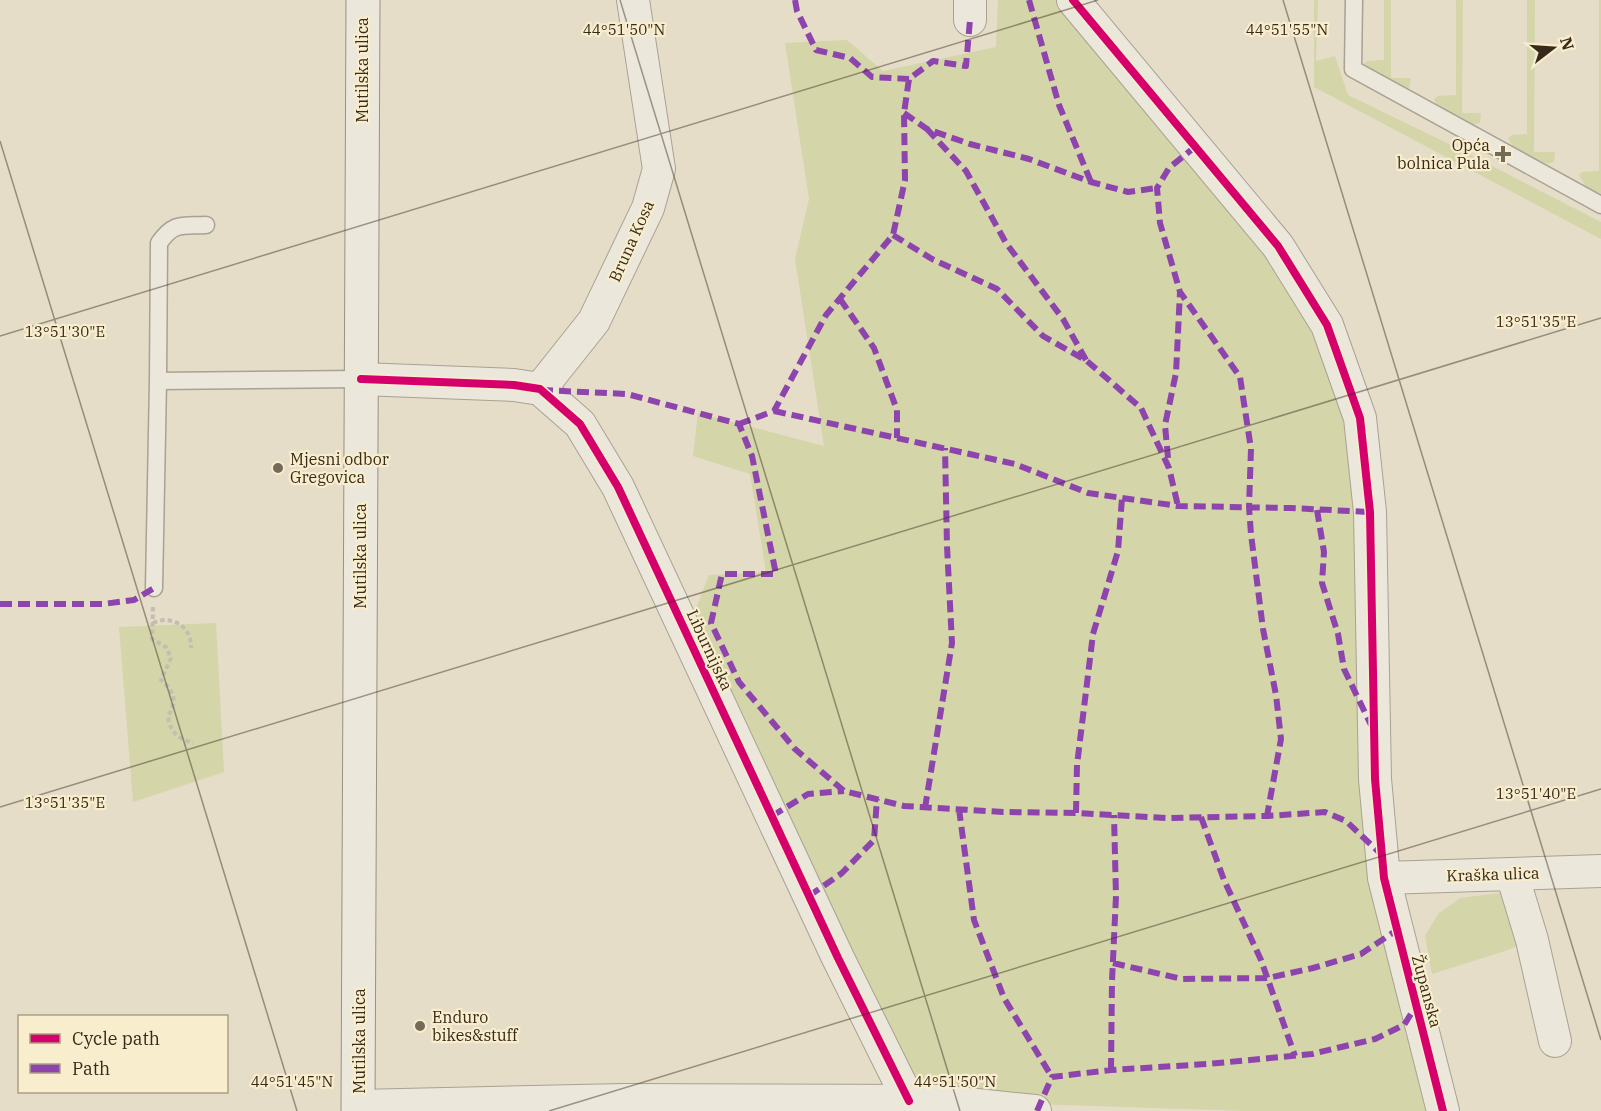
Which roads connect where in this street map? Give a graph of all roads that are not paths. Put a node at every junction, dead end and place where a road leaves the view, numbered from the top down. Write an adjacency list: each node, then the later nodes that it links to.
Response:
1 (363, 0): 7 (main road, Mutilska ulica)
2 (633, 0): 9 (street, Bruna Kosa)
3 (1073, 0): 13 (street, Županska)
4 (1354, 0): 5 (lane)
5 (1601, 206)
6 (206, 225): 8 (lane)
7 (361, 379): 8 (lane); 9 (street); 17 (main road, Mutilska ulica)
8 (158, 381): 10 (lane)
9 (540, 389): 15 (street, Liburnijska)
10 (154, 588)
11 (1601, 871): 12 (street, Kraška ulica)
12 (1512, 874): 13 (street, Kraška ulica); 14 (street)
13 (1384, 878): 18 (street, Županska)
14 (1555, 1041)
15 (931, 1104): 16 (street); 19 (street)
16 (625, 1106): 17 (street)
17 (358, 1109)
18 (1438, 1110)
19 (1035, 1111)

